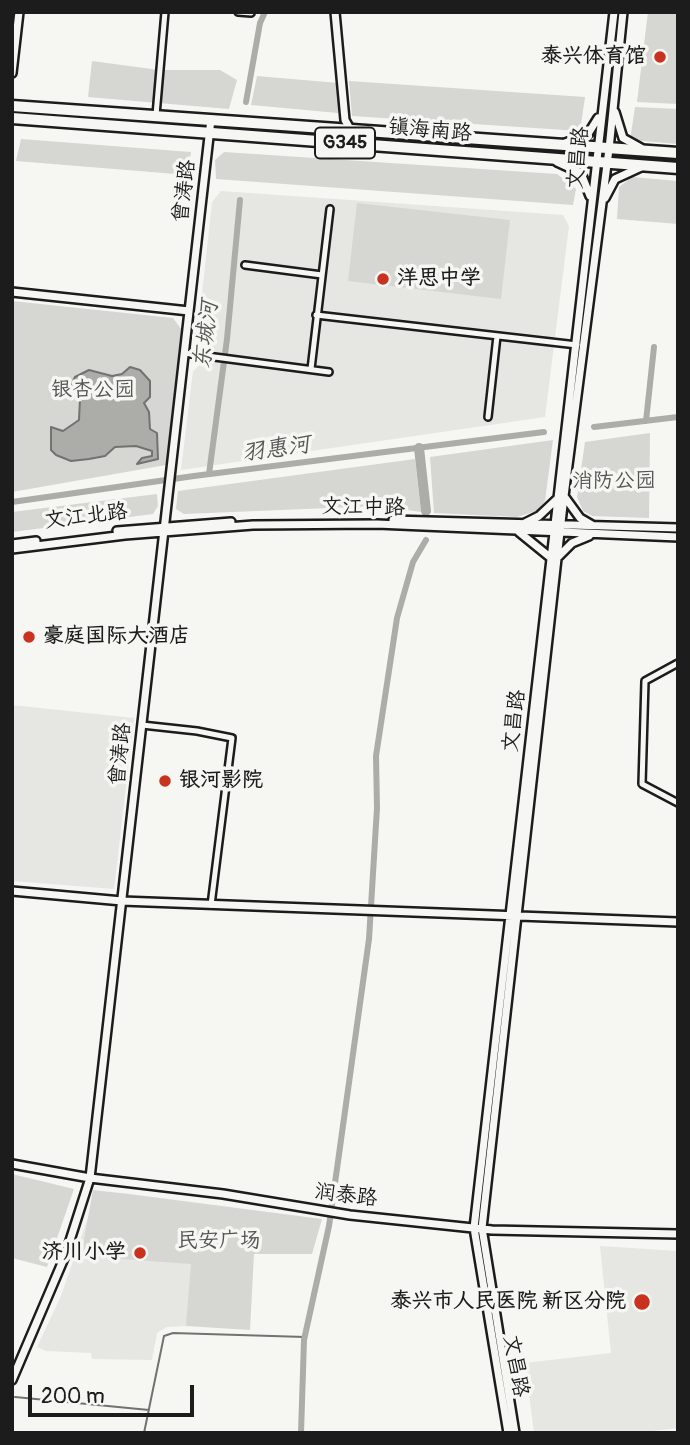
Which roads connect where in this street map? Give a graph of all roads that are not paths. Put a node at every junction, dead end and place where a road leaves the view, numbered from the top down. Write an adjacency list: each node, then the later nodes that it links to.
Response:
1 (19, 12): 8 (street)
2 (164, 12): 12 (street)
3 (238, 12): 7 (street)
4 (335, 12): 15 (street)
5 (614, 12): 11 (street, 文昌路)
6 (623, 12): 9 (street, 文昌路)
7 (251, 13)
8 (12, 74)
9 (613, 102): 19 (street, 文昌路); 20 (street)
10 (12, 106): 12 (highway, 镇海南路 / G345)
11 (602, 107): 17 (street); 18 (street, 文昌路)
12 (156, 115): 14 (highway, 镇海南路 / G345)
13 (12, 118): 16 (highway, 镇海南路 / G345)
14 (211, 119): 15 (highway, 镇海南路 / G345); 16 (street, 曾涛路)
15 (350, 129): 17 (highway, 镇海南路 / G345)
16 (209, 134): 22 (highway, 镇海南路 / G345); 32 (street, 曾涛路)
17 (557, 145): 18 (highway, 镇海南路 / G345)
18 (597, 148): 19 (highway, 镇海南路 / G345); 23 (street, 文昌路)
19 (609, 149): 20 (highway, 镇海南路 / G345); 23 (street, 文昌路)
20 (645, 150): 21 (highway, 镇海南路 / G345)
21 (678, 153)
22 (549, 160): 23 (highway, 镇海南路 / G345); 26 (street)
23 (601, 164): 24 (highway, 镇海南路 / G345); 26 (street, 文昌路); 28 (street, 文昌路)
24 (643, 166): 25 (highway, 镇海南路 / G345); 28 (street)
25 (678, 168)
26 (592, 202): 35 (street, 文昌路)
27 (330, 209): 30 (street)
28 (600, 212): 35 (street, 文昌路)
29 (245, 265): 30 (street)
30 (322, 275): 33 (street)
31 (12, 292): 32 (street)
32 (189, 311): 36 (street, 曾涛路)
33 (316, 316): 34 (street); 37 (street)
34 (497, 336): 35 (street); 39 (street)
35 (580, 345): 40 (street, 文昌路)
36 (184, 353): 37 (street); 41 (street, 曾涛路)
37 (311, 369): 38 (street)
38 (329, 372)
39 (488, 418)
40 (561, 497): 42 (street); 44 (street, 文昌路); 45 (street, 文昌路); 46 (street)
41 (164, 528): 42 (street, 文江中路); 48 (street, 文江中路); 51 (street, 曾涛路)
42 (521, 528): 44 (street, 文江中路); 49 (street)
43 (678, 528): 46 (street)
44 (552, 529): 45 (street, 文江中路); 49 (street, 文昌路)
45 (562, 529): 46 (street, 文江中路); 49 (street, 文昌路)
46 (594, 530): 47 (street); 49 (street)
47 (678, 537)
48 (12, 546)
49 (555, 557): 56 (street, 文昌路)
50 (678, 663): 52 (street)
51 (142, 725): 54 (street, 曾涛路); 55 (street)
52 (678, 803)
53 (12, 891): 54 (street)
54 (122, 901): 55 (street); 59 (street, 曾涛路)
55 (211, 905): 56 (street)
56 (513, 918): 57 (street); 60 (street, 文昌路)
57 (678, 922)
58 (12, 1164): 59 (street, 润泰路)
59 (90, 1178): 60 (street, 润泰路); 62 (street, 曾涛路)
60 (478, 1228): 61 (street, 润泰路); 63 (street, 文昌路); 64 (street, 文昌路)
61 (678, 1234)
62 (12, 1380)
63 (508, 1433)
64 (516, 1433)

